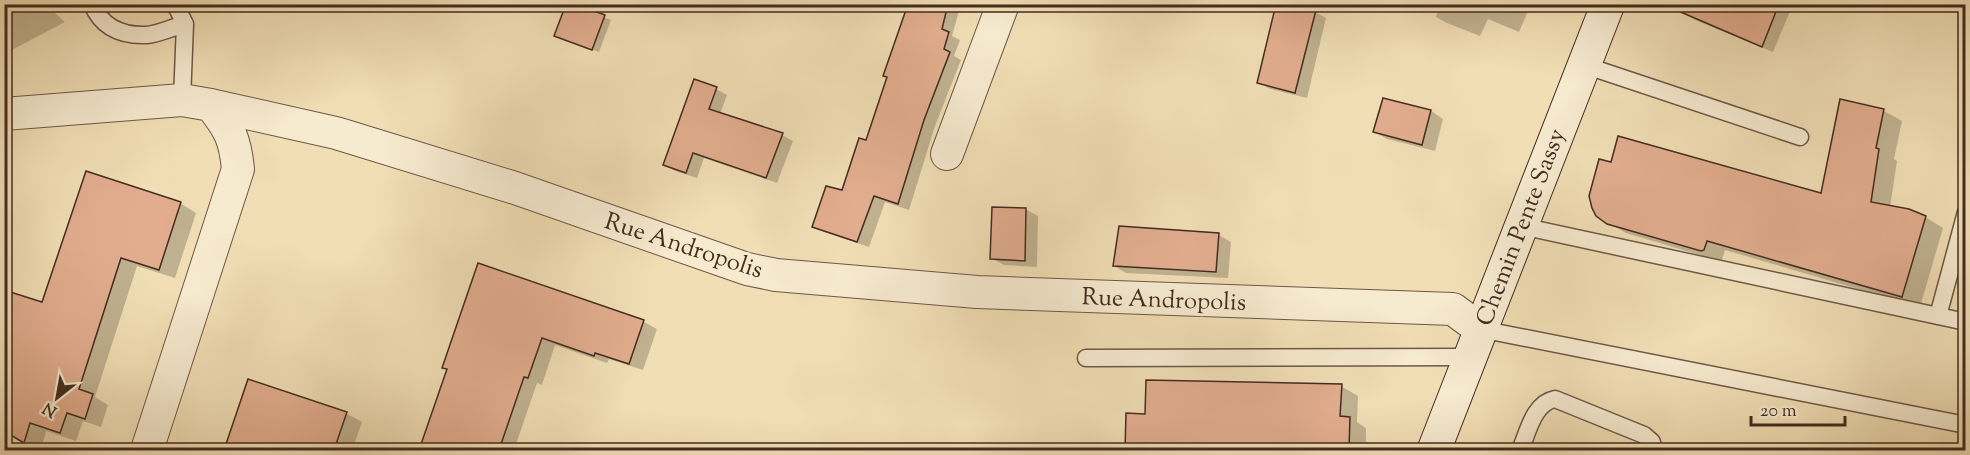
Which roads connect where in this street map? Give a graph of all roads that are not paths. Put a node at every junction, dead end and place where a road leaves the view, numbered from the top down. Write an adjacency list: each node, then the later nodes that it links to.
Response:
1 (92, 4): 5 (lane)
2 (175, 4): 5 (lane)
3 (1003, 4): 10 (street)
4 (1608, 4): 6 (main road, Chemin Pente Sassy)
5 (185, 24): 7 (lane)
6 (1584, 65): 9 (lane); 12 (main road, Chemin Pente Sassy)
7 (196, 103): 8 (street, Rue Andropolis); 16 (street, Rue Andropolis); 19 (street)
8 (4, 114)
9 (1800, 137)
10 (947, 154)
11 (1965, 212): 13 (lane)
12 (1521, 226): 14 (lane); 16 (main road, Chemin Pente Sassy)
13 (1962, 241): 14 (lane)
14 (1938, 316): 15 (lane)
15 (1965, 322)
16 (1475, 343): 17 (lane); 18 (lane); 20 (main road, Chemin Pente Sassy)
17 (1086, 358)
18 (1965, 425)
19 (147, 450)
20 (1437, 450)
21 (1520, 450): 22 (lane)
22 (1653, 450)

